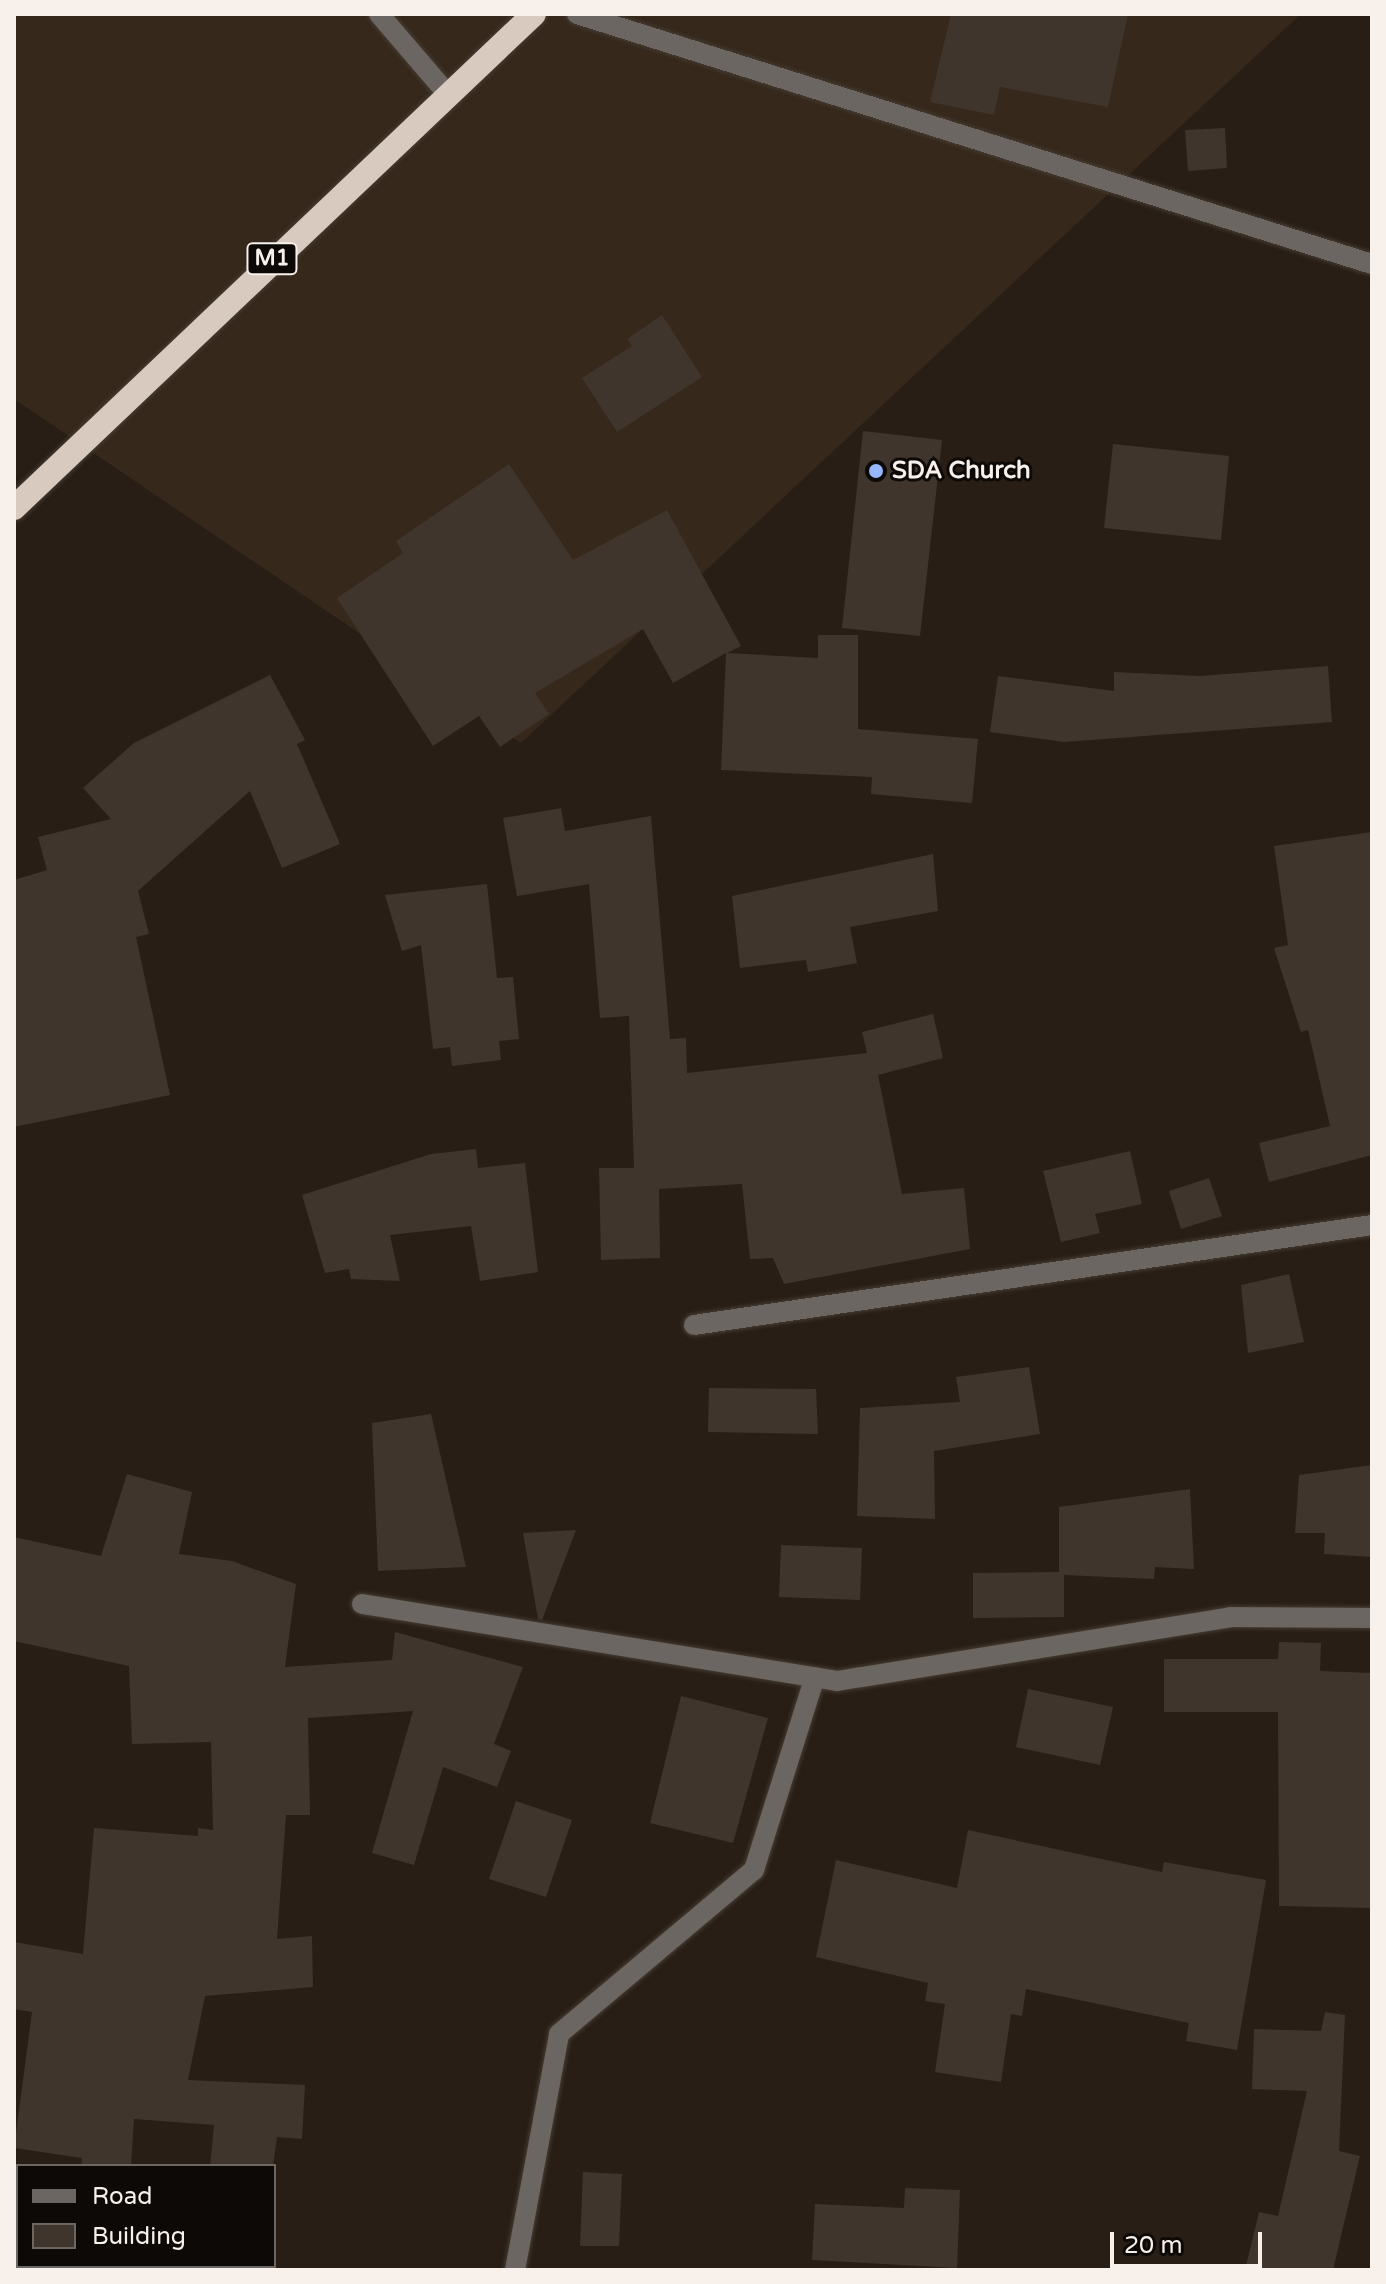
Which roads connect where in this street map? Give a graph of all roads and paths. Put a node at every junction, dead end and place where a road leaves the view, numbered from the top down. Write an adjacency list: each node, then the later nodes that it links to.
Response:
1 (379, 14): 4 (street)
2 (534, 14): 4 (highway, M1)
3 (577, 14): 5 (street)
4 (445, 91): 6 (highway, M1)
5 (1372, 264)
6 (14, 508)
7 (1372, 1225): 8 (street)
8 (694, 1325)
9 (362, 1604): 11 (street)
10 (1372, 1618): 11 (street)
11 (815, 1677): 12 (street)
12 (515, 2270)

